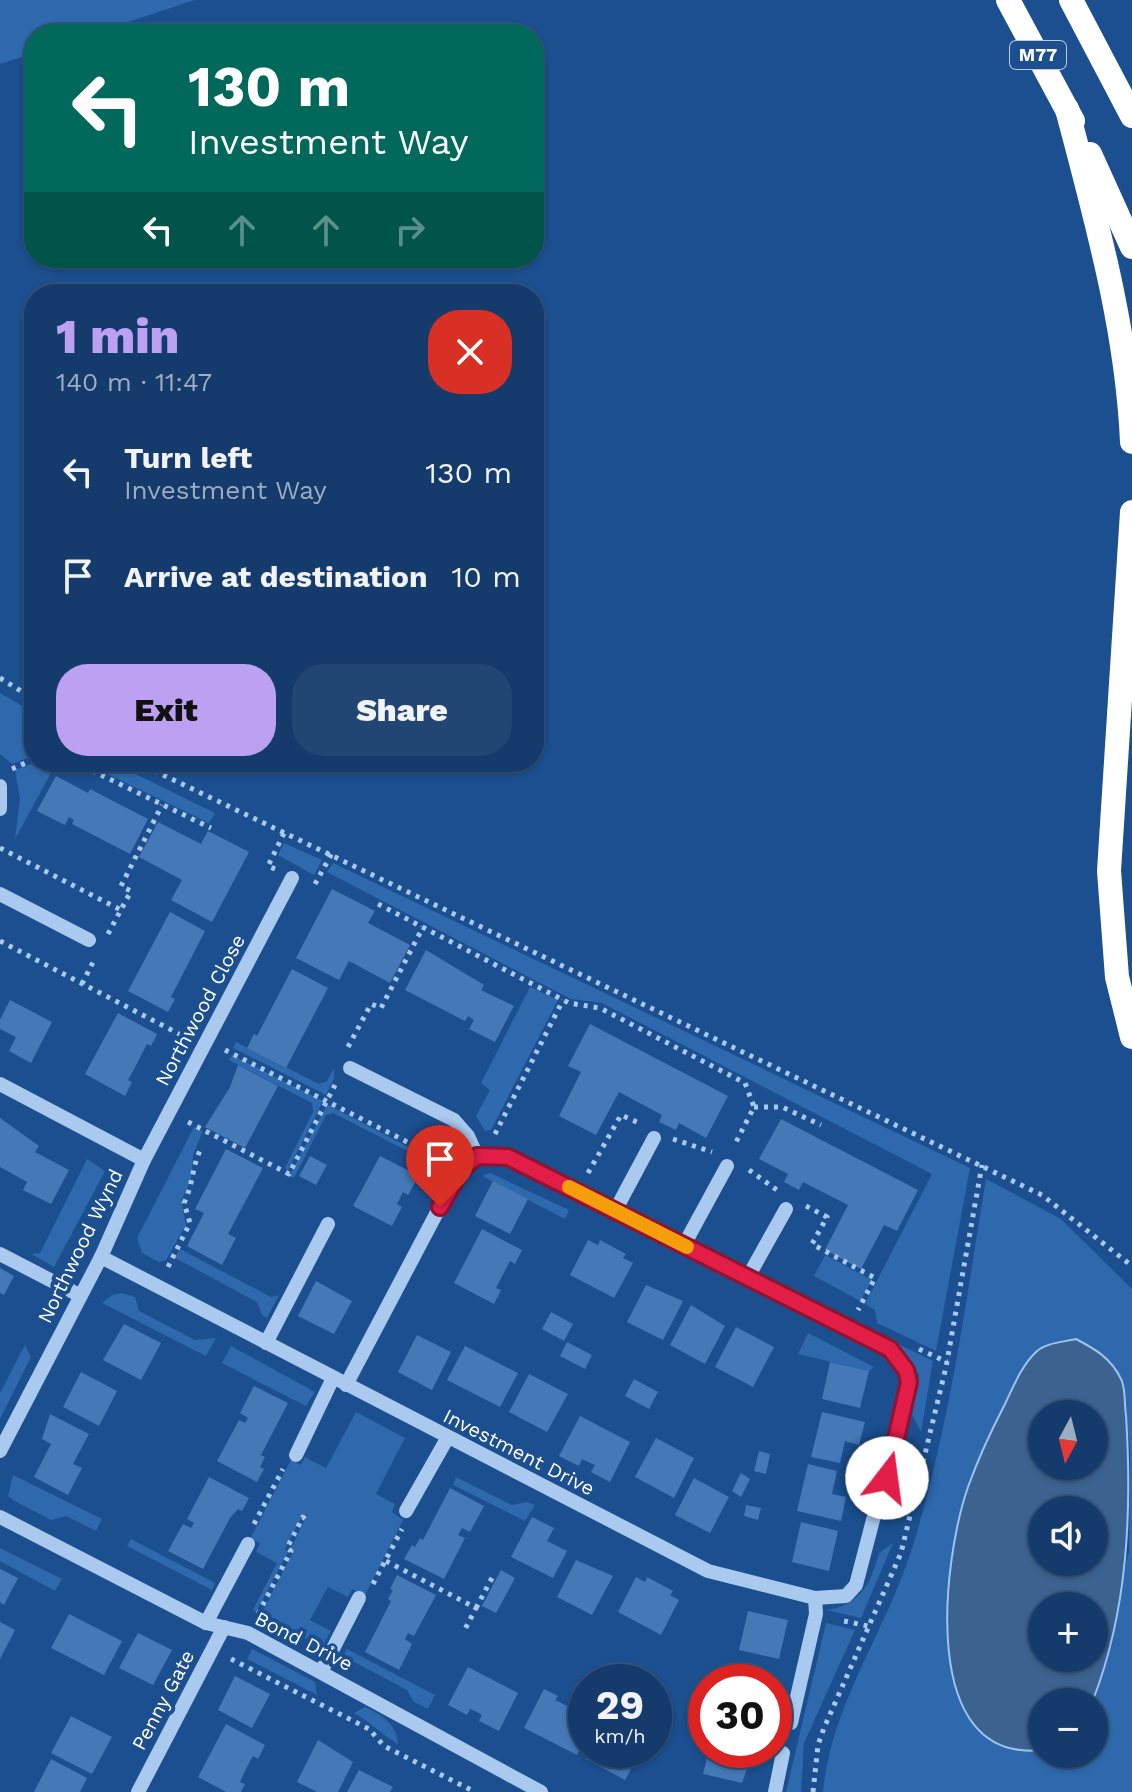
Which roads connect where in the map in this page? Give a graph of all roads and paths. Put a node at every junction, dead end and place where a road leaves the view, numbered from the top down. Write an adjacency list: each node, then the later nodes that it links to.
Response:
1 (1008, 0): 5 (highway, M77)
2 (1071, 0): 3 (highway, M77)
3 (1104, 59): 4 (highway); 6 (highway, M77)
4 (1132, 107)
5 (1067, 109): 7 (highway, M77); 8 (highway)
6 (1132, 116)
7 (1132, 247)
8 (1132, 442)
9 (1132, 512): 29 (highway)
10 (0, 678): 11 (path)
11 (24, 693)
12 (24, 763): 15 (path)
13 (94, 772): 17 (path)
14 (157, 772): 54 (path)
15 (0, 774)
16 (0, 786): 18 (street)
17 (162, 805): 19 (path); 24 (path)
18 (0, 809)
19 (211, 828)
20 (0, 848): 24 (path)
21 (292, 878): 30 (street, Northwood Close)
22 (0, 894): 27 (street)
23 (378, 904): 25 (path)
24 (121, 910): 27 (path)
25 (423, 927): 28 (path); 31 (path)
26 (0, 941): 30 (path)
27 (95, 943)
28 (563, 1000): 36 (path); 41 (path)
29 (1132, 1037)
30 (205, 1043): 35 (path); 37 (street, Northwood Close)
31 (346, 1051)
32 (350, 1068): 41 (street)
33 (338, 1079): 35 (path)
34 (0, 1084): 42 (street, Northwood Wynd)
35 (327, 1101): 37 (path); 44 (path)
36 (754, 1107): 38 (path); 43 (path)
37 (169, 1112): 42 (street, Northwood Close)
38 (821, 1125)
39 (656, 1134): 43 (path); 45 (path); 49 (street)
40 (202, 1147): 56 (path)
41 (483, 1155): 44 (street); 45 (street)
42 (144, 1160): 53 (street, Northwood Wynd)
43 (728, 1160): 46 (path); 51 (street)
44 (461, 1170): 60 (street)
45 (578, 1192): 49 (street)
46 (779, 1192)
47 (803, 1205): 58 (path)
48 (786, 1209): 55 (street)
49 (615, 1211): 51 (street)
50 (328, 1224): 59 (street)
51 (684, 1245): 55 (street)
52 (0, 1254): 57 (street)
53 (101, 1257): 56 (street, Investment Drive); 57 (street, Northwood Wynd)
54 (1132, 1266)
55 (748, 1277): 58 (street)
56 (158, 1287): 59 (street, Investment Drive)
57 (79, 1295): 62 (street, Northwood Wynd)
58 (848, 1328): 71 (street)
59 (266, 1343): 60 (street, Investment Drive)
60 (339, 1382): 61 (street, Investment Drive); 63 (street)
61 (448, 1437): 64 (street); 71 (street, Investment Drive)
62 (0, 1451)
63 (296, 1455): 67 (path)
64 (406, 1511): 68 (path)
65 (0, 1517): 73 (street, Bond Drive)
66 (305, 1519): 75 (path)
67 (248, 1544): 73 (street)
68 (386, 1561): 70 (path); 72 (path)
69 (493, 1576): 72 (path)
70 (359, 1598): 78 (street)
71 (815, 1598): 79 (street)
72 (476, 1608): 76 (path)
73 (206, 1623): 74 (street, Bond Drive)
74 (224, 1627): 75 (street, Bond Drive); 77 (street, Penny Gate)
75 (248, 1633): 78 (street, Bond Drive)
76 (463, 1633)
77 (213, 1649): 81 (street, Penny Gate); 82 (path)
78 (321, 1672): 83 (street, Bond Drive)
79 (792, 1719)
80 (780, 1768): 84 (street)
81 (138, 1792)
82 (475, 1792)
83 (541, 1792)
84 (775, 1792)

